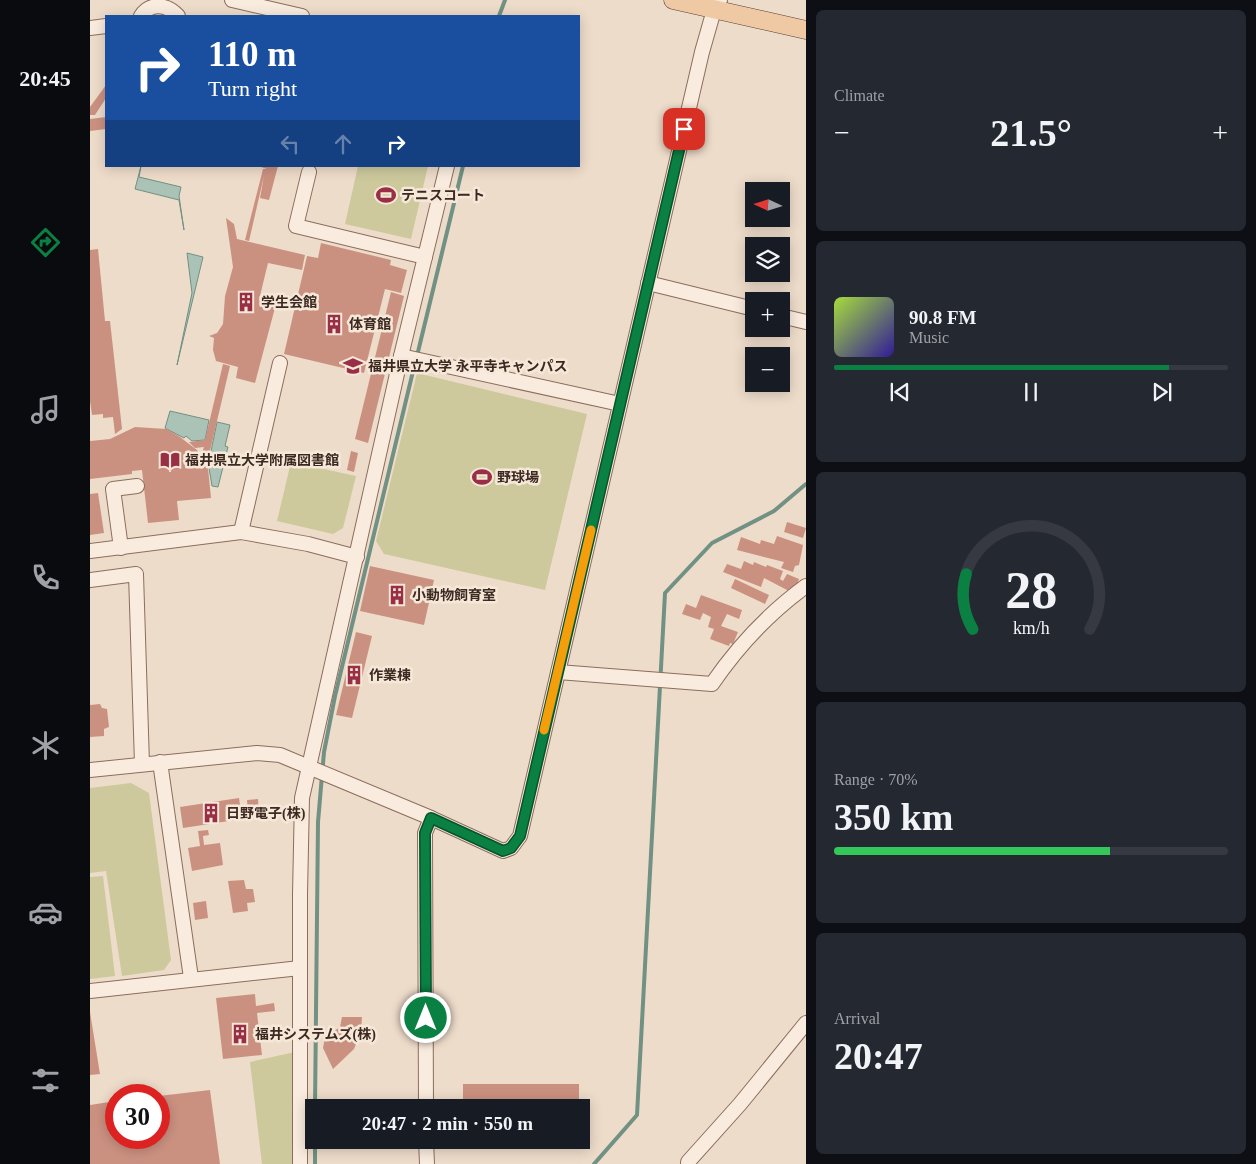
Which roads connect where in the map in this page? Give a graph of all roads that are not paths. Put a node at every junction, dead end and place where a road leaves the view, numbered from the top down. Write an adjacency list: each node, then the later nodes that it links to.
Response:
1 (232, 0): 7 (street)
2 (673, 0): 4 (main road)
3 (164, 3): 5 (street); 6 (street)
4 (717, 5): 10 (main road); 14 (street)
5 (142, 10)
6 (177, 15)
7 (298, 15)
8 (105, 26): 9 (street)
9 (90, 28)
10 (806, 30)
11 (447, 167): 13 (street)
12 (309, 172): 13 (street)
13 (425, 257): 18 (street)
14 (648, 283): 15 (street); 20 (street)
15 (745, 307)
16 (790, 318): 17 (street)
17 (806, 322)
18 (402, 356): 20 (street); 25 (street)
19 (280, 363): 22 (street)
20 (620, 404): 28 (street)
21 (137, 486): 23 (street)
22 (241, 532): 23 (street); 25 (street)
23 (121, 548): 24 (street)
24 (90, 552)
25 (357, 557): 31 (street)
26 (90, 580): 30 (street)
27 (804, 590): 28 (street)
28 (558, 672): 33 (street)
29 (160, 762): 30 (street); 31 (street); 35 (street)
30 (142, 764): 32 (street)
31 (310, 767): 33 (street); 34 (street)
32 (90, 770)
33 (431, 818): 38 (street)
34 (300, 968): 35 (street); 41 (street)
35 (190, 978): 36 (street)
36 (90, 991)
37 (806, 1023): 40 (street)
38 (426, 1099)
39 (426, 1149): 42 (street)
40 (688, 1162)
41 (300, 1164)
42 (426, 1164)

